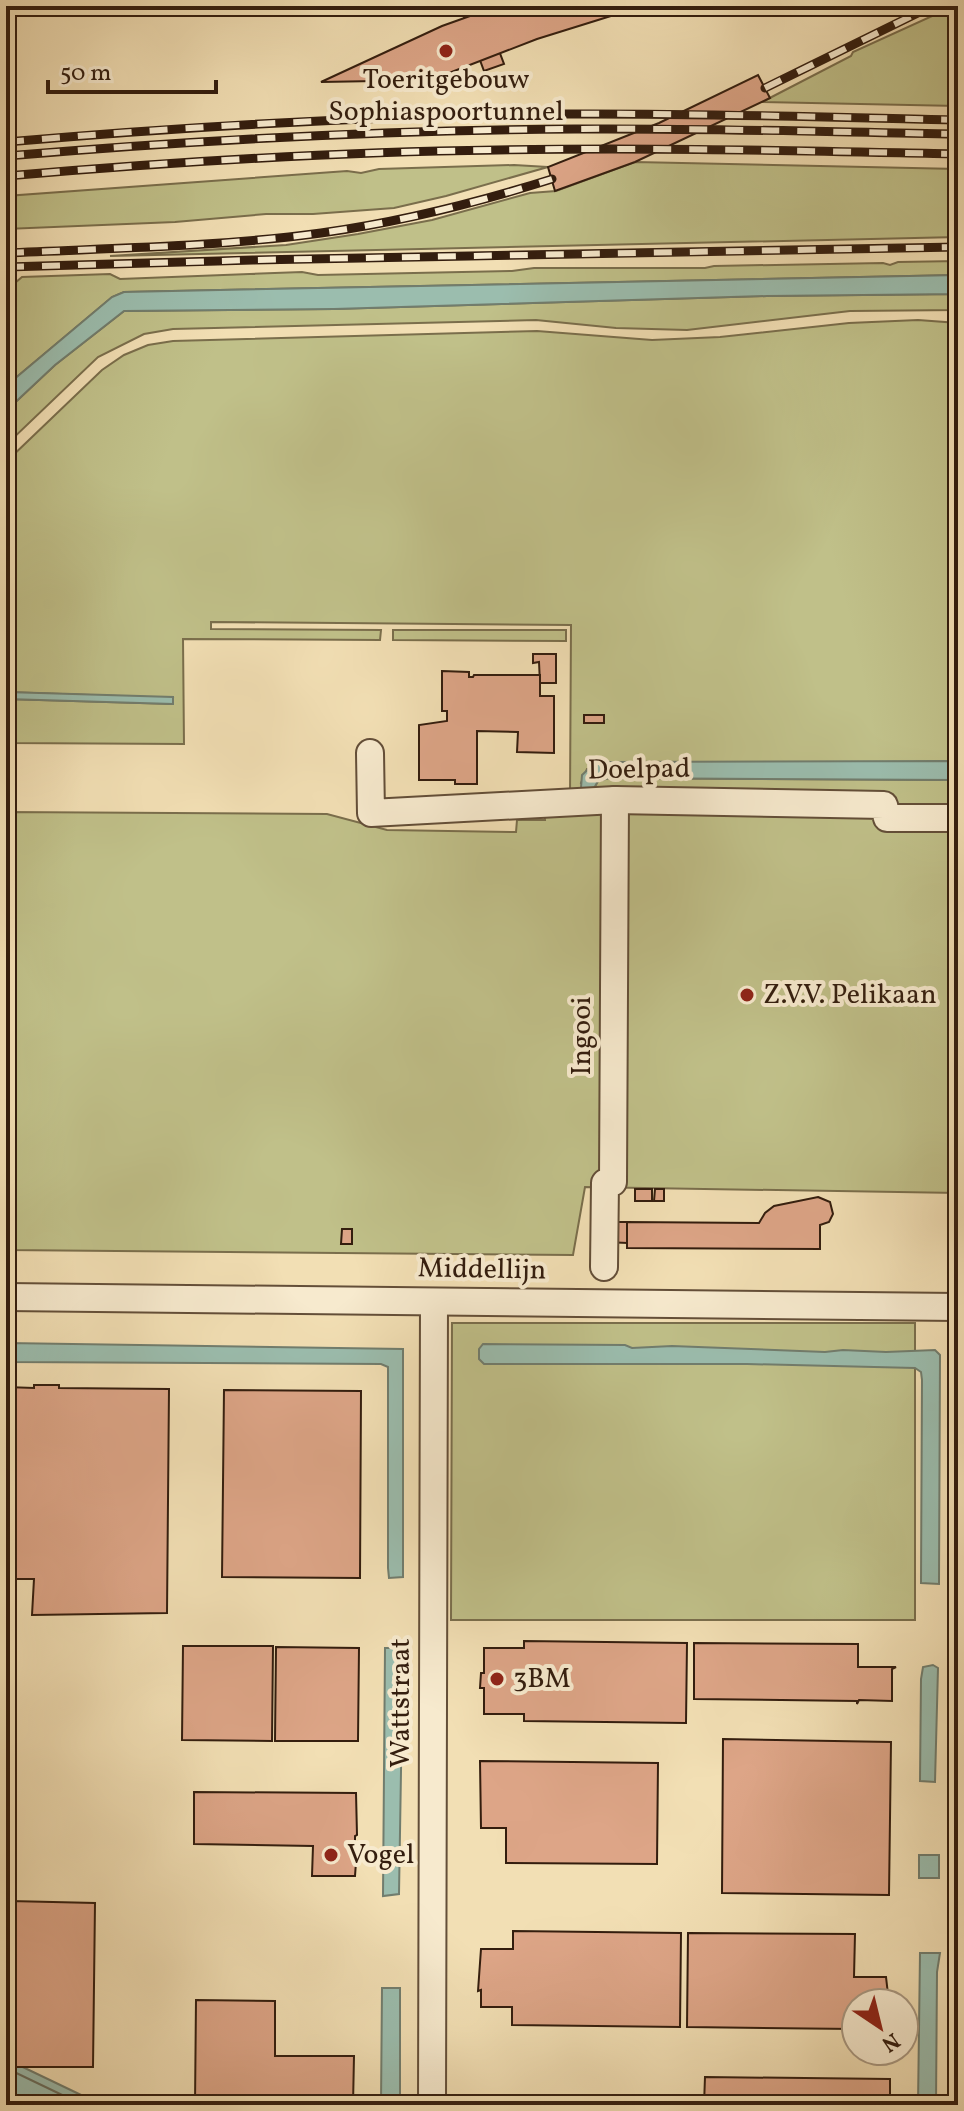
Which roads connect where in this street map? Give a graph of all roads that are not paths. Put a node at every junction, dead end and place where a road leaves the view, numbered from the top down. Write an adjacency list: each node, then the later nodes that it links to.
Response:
1 (370, 753): 2 (street, Doelpad)
2 (615, 800): 3 (street, Doelpad); 4 (street, Ingooi)
3 (958, 818)
4 (604, 1267)
5 (6, 1297): 6 (street, Middellijn)
6 (434, 1302): 7 (street, Middellijn); 8 (street, Wattstraat)
7 (958, 1307)
8 (432, 2105)

